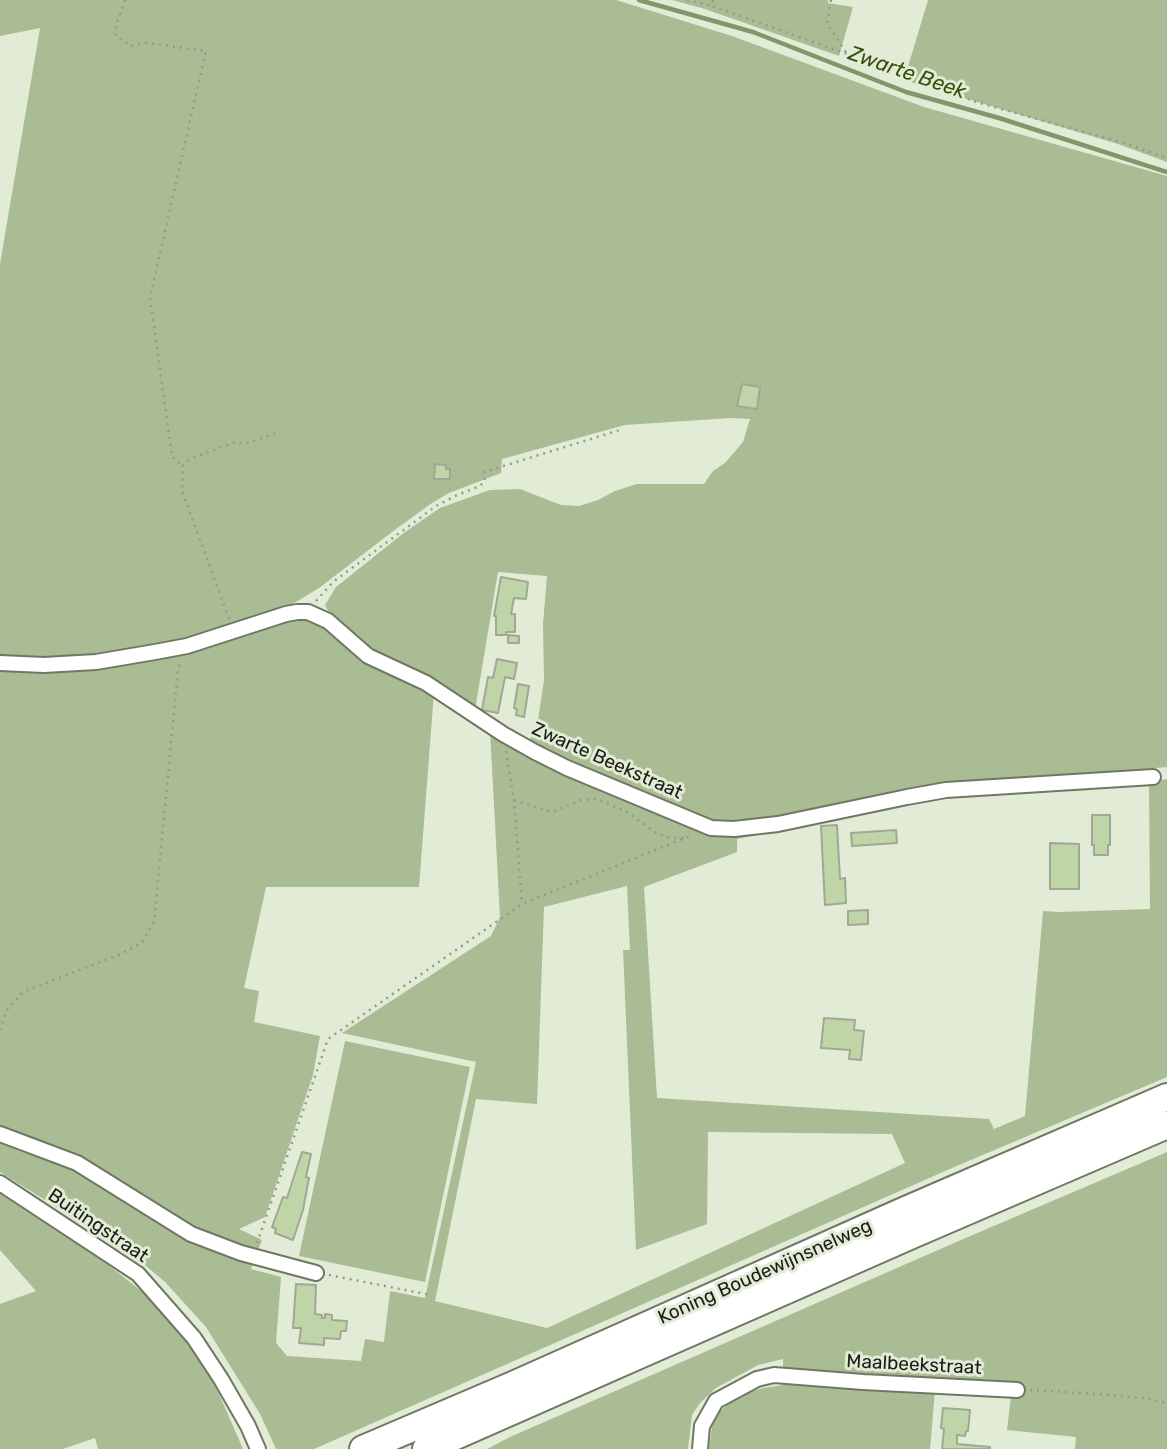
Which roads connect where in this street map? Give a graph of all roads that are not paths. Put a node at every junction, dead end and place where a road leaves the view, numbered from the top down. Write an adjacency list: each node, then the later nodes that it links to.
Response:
1 (0, 663): 2 (street, Zwarte Beekstraat)
2 (1153, 777)
3 (1167, 1097): 10 (highway, Koning Boudewijnsnelweg)
4 (1167, 1125): 11 (highway, Koning Boudewijnsnelweg)
5 (0, 1134): 7 (street)
6 (0, 1183): 9 (street, Buitingstraat)
7 (316, 1273)
8 (1017, 1390): 12 (street, Maalbeekstraat)
9 (258, 1449)
10 (363, 1449)
11 (426, 1449)
12 (699, 1449)

